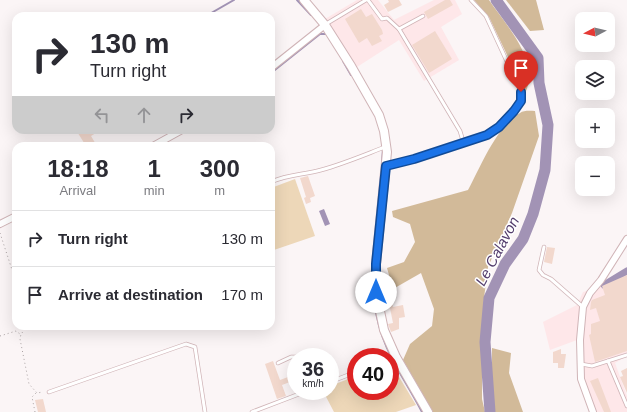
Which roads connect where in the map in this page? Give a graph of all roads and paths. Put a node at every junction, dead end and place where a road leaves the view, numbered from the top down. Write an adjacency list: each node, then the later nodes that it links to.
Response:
1 (304, 0): 5 (street)
2 (367, 0): 5 (lane); 6 (lane)
3 (471, 0): 9 (lane)
4 (423, 16): 6 (lane)
5 (325, 25): 7 (street); 11 (street)
6 (399, 29): 9 (lane)
7 (275, 65)
8 (175, 134): 10 (street)
9 (464, 141): 12 (lane)
10 (160, 142)
11 (386, 147): 12 (street); 13 (lane)
12 (386, 166): 24 (street)
13 (275, 180)
14 (12, 218): 15 (street)
15 (0, 224)
16 (0, 233): 19 (path)
17 (627, 239): 20 (street)
18 (544, 247): 20 (lane)
19 (12, 270)
20 (584, 307): 29 (street)
21 (24, 330): 22 (path)
22 (21, 334): 23 (path); 32 (path)
23 (0, 336)
24 (390, 348)
25 (627, 355): 27 (lane)
26 (287, 359): 28 (lane)
27 (608, 361): 29 (lane); 34 (lane)
28 (278, 362)
29 (580, 363): 39 (street)
30 (399, 367): 38 (street)
31 (49, 392): 32 (path); 36 (lane)
32 (37, 393): 35 (path)
33 (287, 399): 37 (lane)
34 (627, 406)
35 (35, 412)
36 (205, 412)
37 (252, 412)
38 (428, 412)
39 (593, 412)

